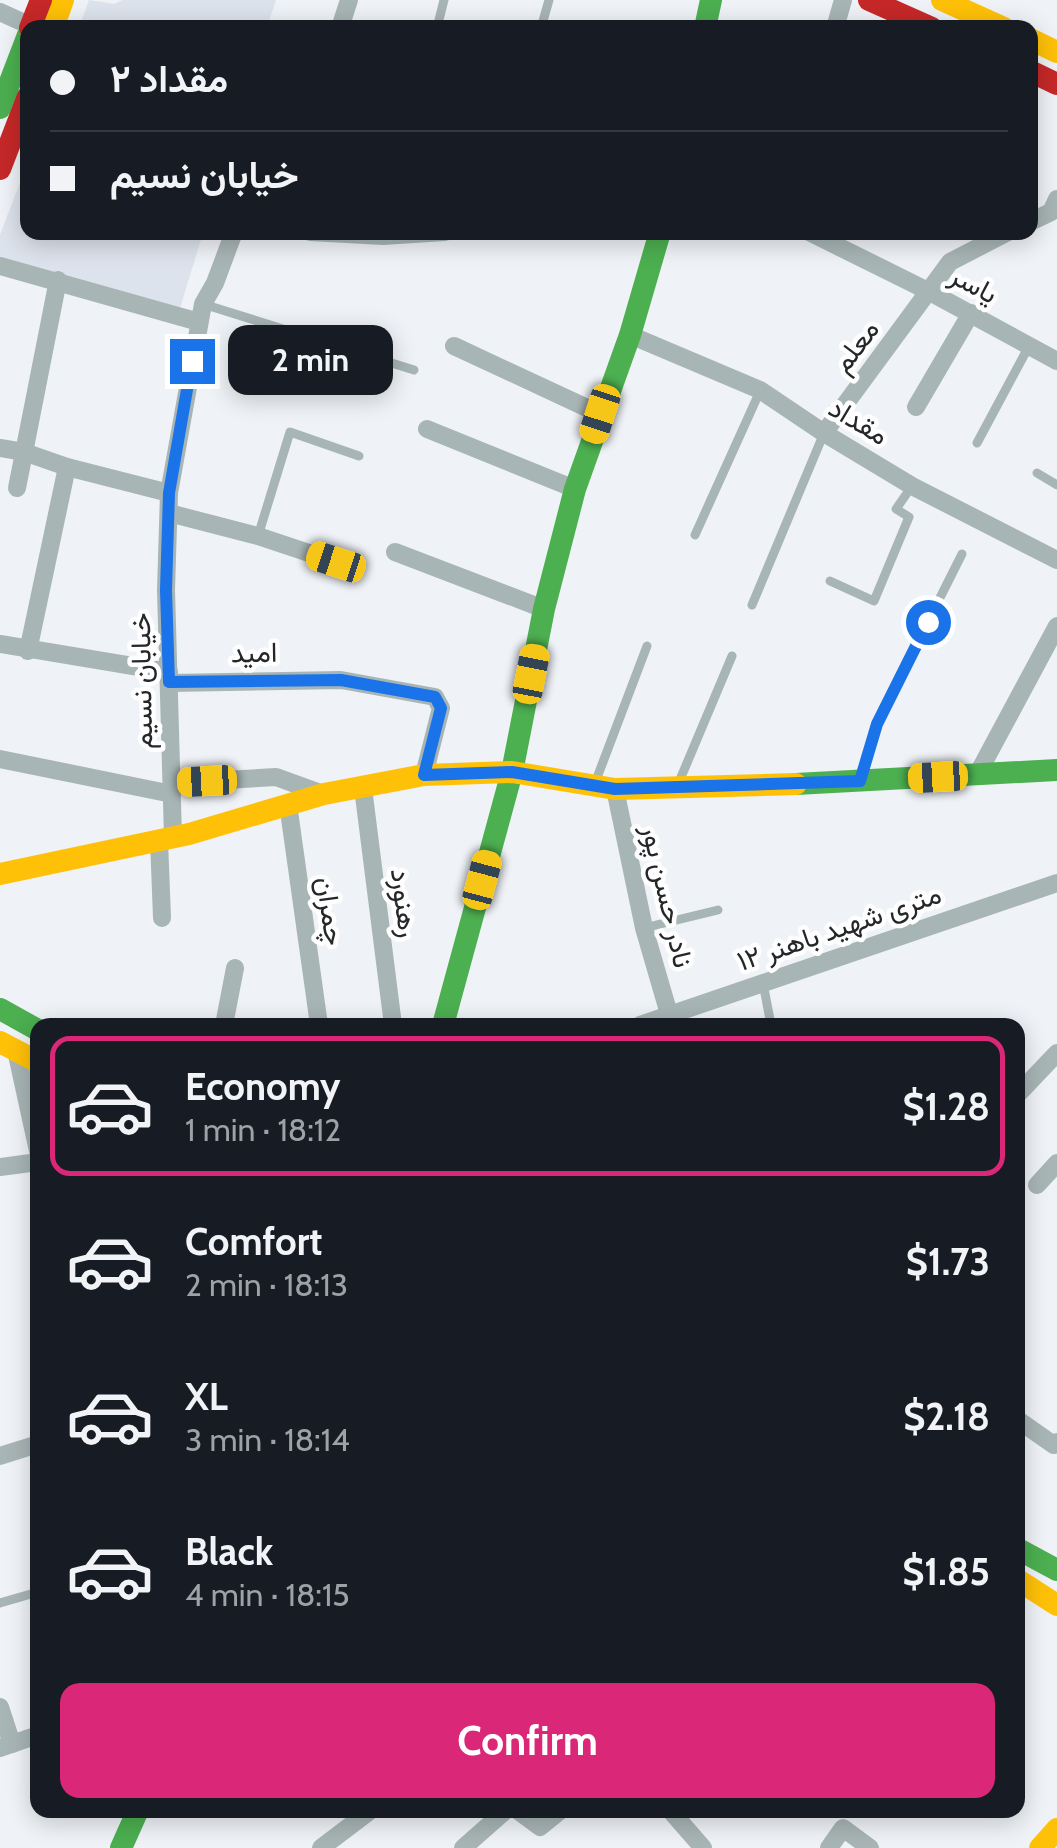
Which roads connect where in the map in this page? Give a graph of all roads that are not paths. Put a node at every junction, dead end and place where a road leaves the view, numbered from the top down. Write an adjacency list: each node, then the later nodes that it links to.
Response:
1 (869, 0): 4 (main road)
2 (957, 9): 3 (main road)
3 (992, 19)
4 (914, 20)
5 (20, 56): 6 (main road)
6 (0, 108)
7 (20, 117): 8 (main road)
8 (0, 170)
9 (1057, 199): 10 (street)
10 (1038, 218)
11 (231, 240): 18 (street, خیابان نسیم)
12 (658, 240): 20 (main road)
13 (825, 240): 17 (street, یاسر)
14 (993, 240): 17 (street, معلم)
15 (0, 266): 16 (street)
16 (58, 280): 18 (street); 32 (street)
17 (930, 292): 19 (street, یاسر); 29 (street, معلم)
18 (201, 313): 24 (lane); 40 (street, خیابان نسیم)
19 (971, 313): 22 (street, یاسر); 26 (street)
20 (630, 334): 25 (street, مقداد); 27 (main road)
21 (454, 346): 27 (street)
22 (1029, 346): 23 (street, یاسر); 30 (lane)
23 (1057, 361)
24 (414, 370)
25 (760, 390): 29 (street, مقداد); 42 (lane)
26 (916, 407)
27 (600, 414): 39 (main road)
28 (427, 429): 39 (street)
29 (824, 433): 37 (street, مقداد); 49 (lane)
30 (977, 444)
31 (0, 448): 32 (street)
32 (24, 452): 34 (street); 38 (street)
33 (359, 456): 43 (lane)
34 (67, 467): 40 (street); 54 (street)
35 (1037, 473): 36 (lane)
36 (1057, 485)
37 (912, 486): 46 (street, مقداد); 48 (lane)
38 (17, 488)
39 (575, 489): 50 (main road)
40 (169, 493): 41 (street, خیابان نسیم)
41 (169, 512): 43 (street); 56 (street, خیابان نسیم)
42 (696, 534)
43 (258, 536): 47 (street)
44 (396, 552): 50 (street)
45 (962, 554): 62 (lane)
46 (1057, 560)
47 (336, 562)
48 (830, 581)
49 (752, 605)
50 (544, 608): 59 (main road)
51 (1057, 626): 61 (street)
52 (0, 644): 54 (street)
53 (647, 646): 63 (lane)
54 (28, 651): 56 (street)
55 (732, 656): 64 (lane)
56 (169, 678): 60 (street, امید); 65 (street, خیابان نسیم)
57 (0, 759): 65 (street)
58 (1057, 770): 61 (main road)
59 (512, 772): 60 (main road); 63 (main road); 81 (main road)
60 (424, 775): 66 (main road)
61 (977, 775): 62 (main road)
62 (860, 781): 64 (main road)
63 (605, 787): 64 (main road); 74 (street, نادر حسن پور)
64 (677, 787)
65 (172, 788): 67 (street); 69 (street, خیابان نسیم)
66 (363, 788): 67 (main road); 80 (street, رهنورد)
67 (324, 794): 68 (main road)
68 (288, 804): 69 (main road); 79 (street, چمران)
69 (166, 839): 70 (main road); 73 (street, خیابان نسیم)
70 (0, 874)
71 (1057, 883): 76 (street, ۱۲ متری شهید باهنر)
72 (718, 910): 74 (lane)
73 (162, 918)
74 (644, 928): 82 (street, نادر حسن پور)
75 (235, 968): 78 (street)
76 (763, 980): 83 (street, ۱۲ متری شهید باهنر); 84 (lane)
77 (0, 1009): 85 (main road)
78 (225, 1018)
79 (317, 1018)
80 (393, 1018)
81 (445, 1018)
82 (667, 1018)
83 (673, 1018)
84 (770, 1018)
85 (30, 1026)
86 (8, 1046): 89 (street)
87 (1057, 1052): 88 (street)
88 (1025, 1086)
89 (30, 1123)
90 (30, 1163): 92 (street)
91 (1057, 1163): 93 (street)
92 (0, 1166)
93 (1037, 1185)
94 (1025, 1425): 95 (street)
95 (1057, 1442)
96 (30, 1447): 97 (street)
97 (0, 1456)
98 (1025, 1553): 99 (main road)
99 (1054, 1568): 100 (main road)
100 (1038, 1592)
101 (30, 1594): 102 (lane)
102 (0, 1603)
103 (0, 1707): 105 (street)
104 (30, 1738): 105 (street)
105 (6, 1746)
106 (134, 1818): 113 (main road)
107 (360, 1818): 114 (street)
108 (497, 1818): 115 (street)
109 (527, 1818): 110 (street)
110 (551, 1818)
111 (677, 1818): 116 (street)
112 (1057, 1829): 119 (main road)
113 (121, 1848)
114 (321, 1848)
115 (464, 1848)
116 (704, 1848)
117 (828, 1848): 118 (street)
118 (870, 1848)
119 (1040, 1848)

